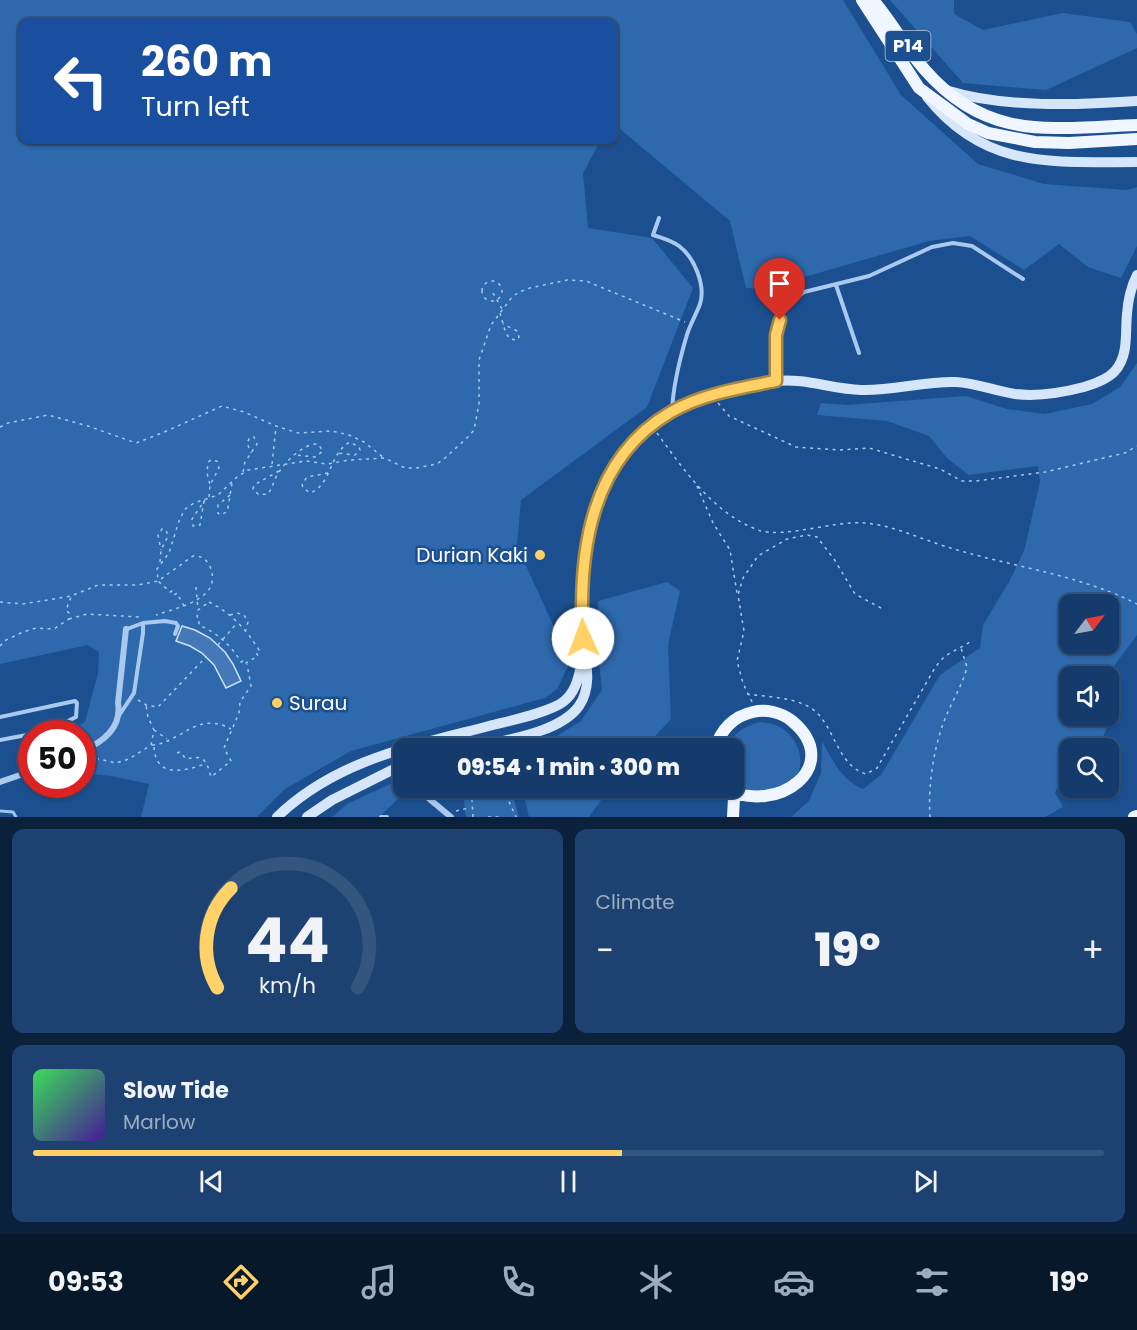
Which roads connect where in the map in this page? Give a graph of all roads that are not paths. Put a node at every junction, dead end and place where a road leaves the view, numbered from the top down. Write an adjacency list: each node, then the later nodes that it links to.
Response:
1 (862, 0): 3 (main road, P14)
2 (873, 0): 4 (main road, P14)
3 (919, 88): 7 (main road); 8 (main road, P14)
4 (946, 90): 5 (main road, P14); 6 (main road)
5 (1137, 102)
6 (1137, 125)
7 (1137, 139)
8 (1137, 162)
9 (659, 218): 15 (lane)
10 (1137, 275): 14 (main road)
11 (1023, 279): 12 (lane)
12 (836, 285): 13 (lane); 14 (lane)
13 (859, 353)
14 (776, 381): 15 (main road)
15 (672, 411): 19 (main road)
16 (143, 623): 17 (lane); 18 (lane); 20 (lane)
17 (126, 629): 20 (street)
18 (175, 634)
19 (584, 652): 24 (main road); 33 (main road)
20 (120, 714): 27 (street)
21 (0, 717): 22 (lane)
22 (70, 720)
23 (18, 737): 26 (lane)
24 (510, 738)
25 (720, 738): 32 (main road)
26 (0, 740)
27 (96, 743)
28 (393, 770): 34 (main road)
29 (18, 776): 30 (street)
30 (0, 782)
31 (429, 798): 37 (street)
32 (734, 798): 38 (main road)
33 (279, 816)
34 (307, 817)
35 (381, 817): 36 (lane)
36 (387, 817)
37 (451, 817)
38 (733, 817)

